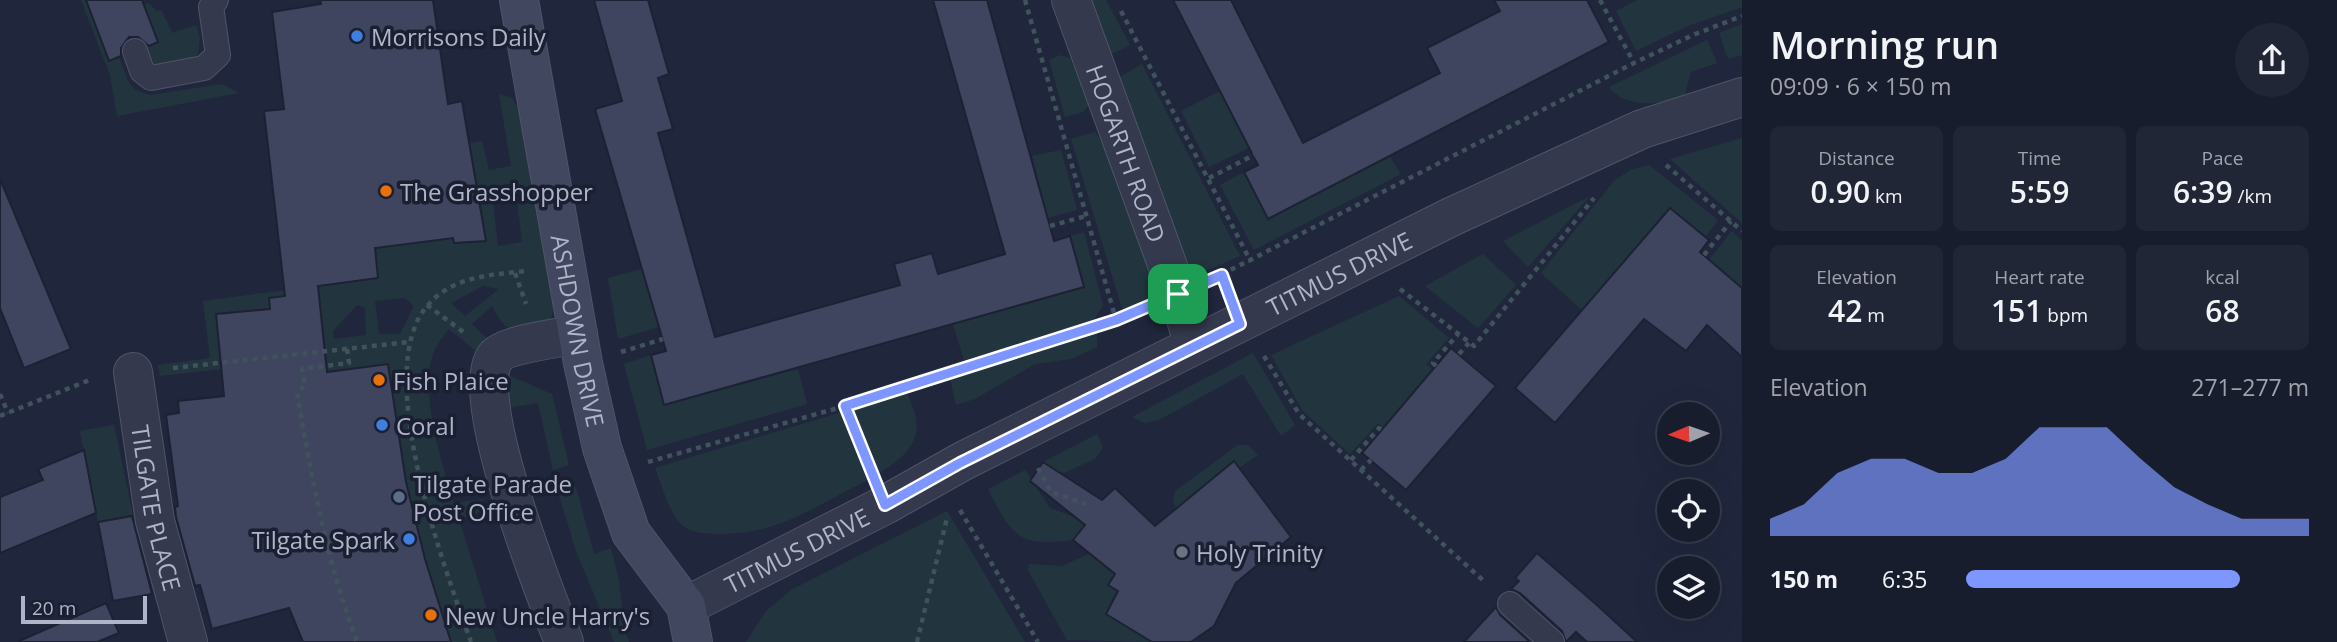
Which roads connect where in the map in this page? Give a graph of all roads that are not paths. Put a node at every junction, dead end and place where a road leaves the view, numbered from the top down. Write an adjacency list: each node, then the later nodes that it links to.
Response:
1 (519, 0): 6 (street, ASHDOWN DRIVE)
2 (1071, 0): 7 (street, HOGARTH ROAD)
3 (212, 3): 4 (lane)
4 (135, 51)
5 (1742, 97): 7 (street, TITMUS DRIVE)
6 (578, 334): 10 (street, ASHDOWN DRIVE); 12 (street)
7 (1194, 345): 10 (street, TITMUS DRIVE)
8 (133, 372): 11 (street, TILGATE PLACE)
9 (1510, 604): 13 (lane)
10 (689, 624)
11 (182, 640)
12 (564, 642)
13 (1552, 642)

